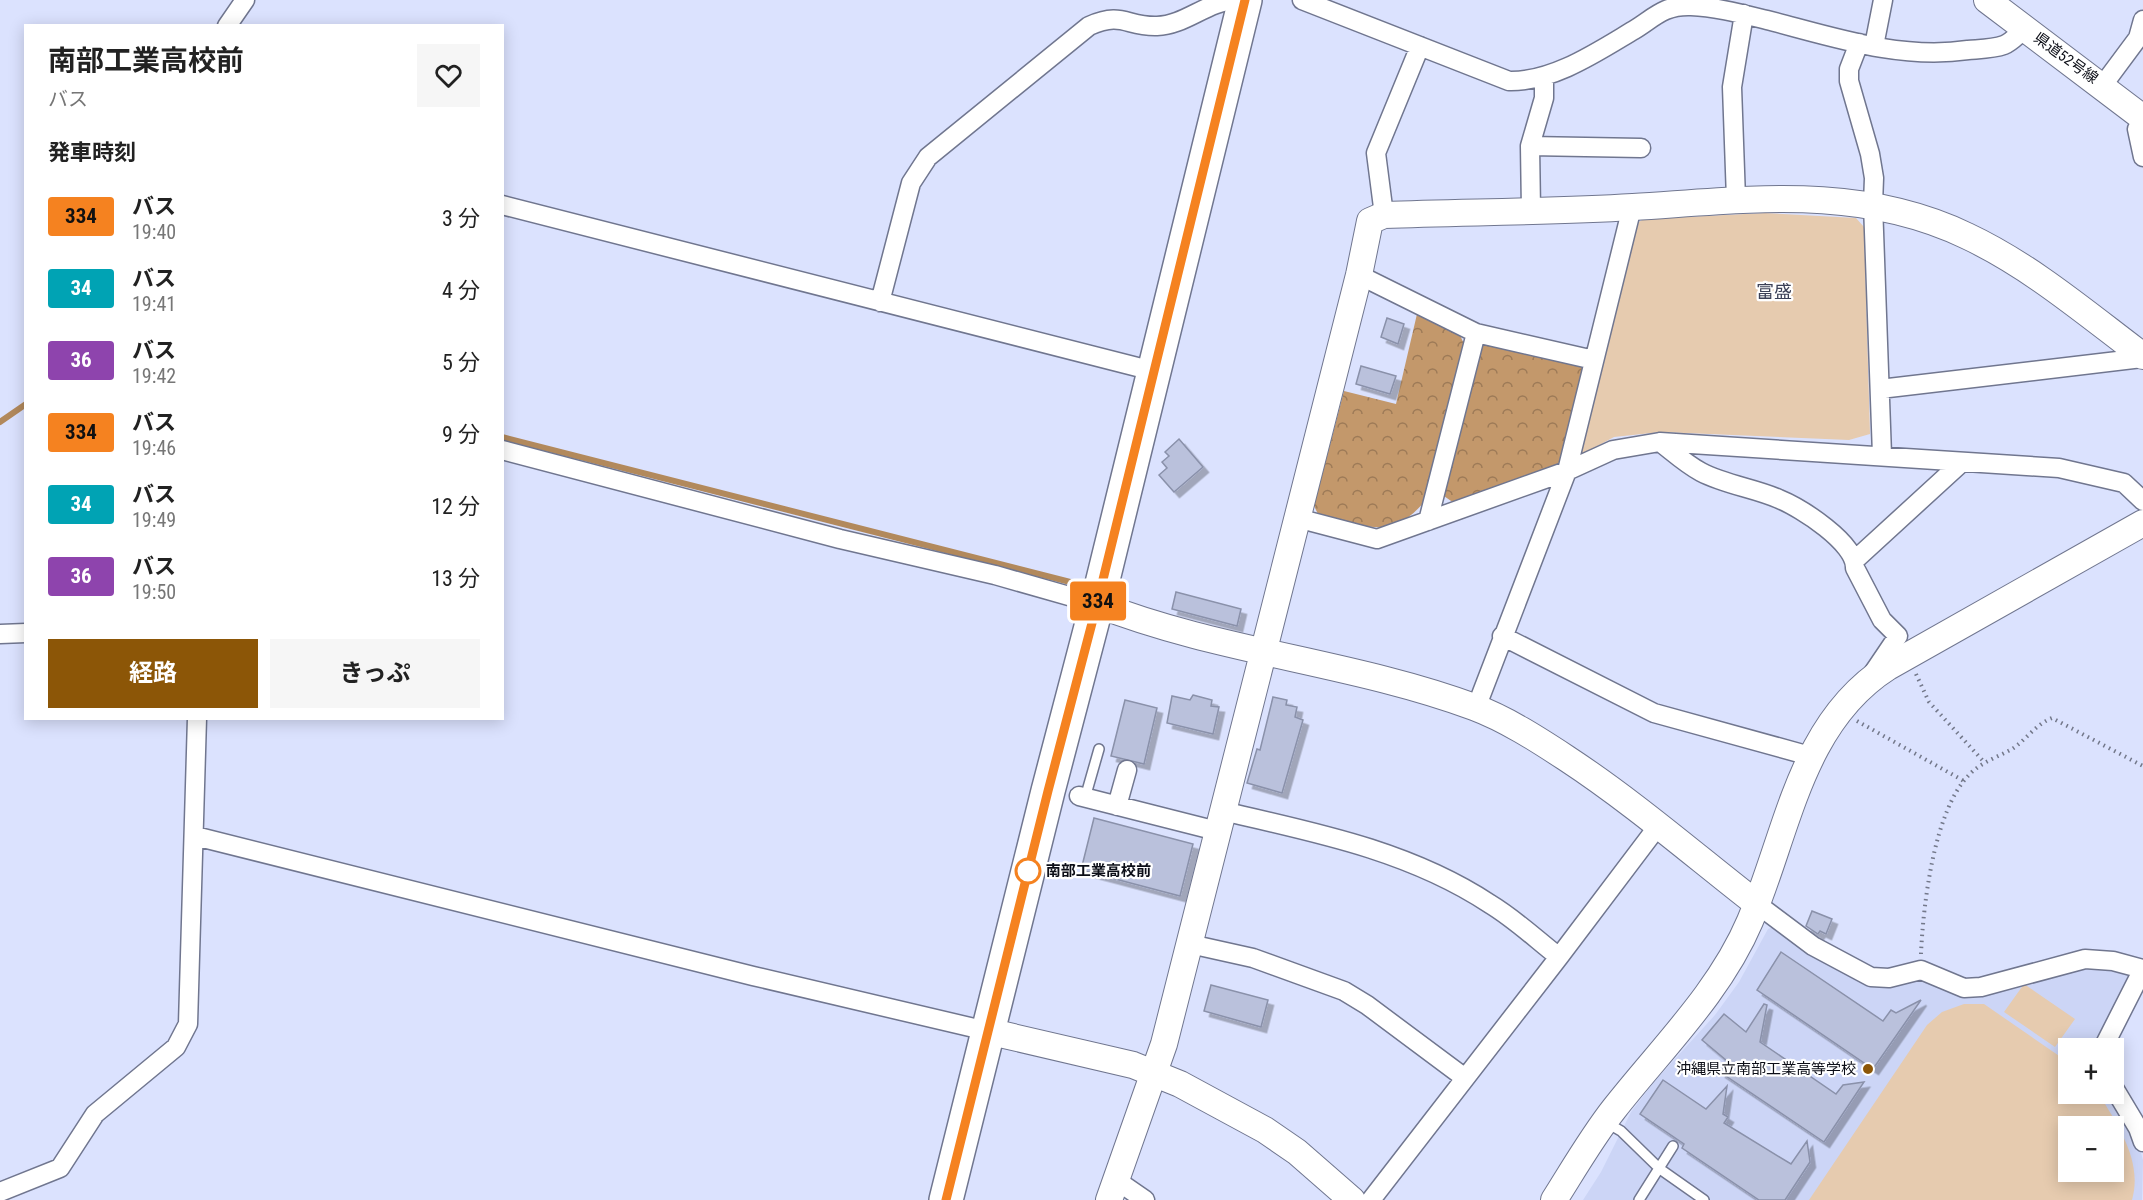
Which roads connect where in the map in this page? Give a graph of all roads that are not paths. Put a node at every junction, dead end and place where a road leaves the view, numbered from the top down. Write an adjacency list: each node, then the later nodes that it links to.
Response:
1 (245, 0): 11 (street)
2 (1236, 0): 28 (street)
3 (1245, 0): 32 (highway)
4 (1302, 0): 8 (street)
5 (1883, 0): 13 (street)
6 (1987, 0): 12 (street, 県道52号線)
7 (1659, 5): 9 (street); 15 (street)
8 (1333, 6): 14 (street)
9 (1744, 15): 13 (street); 21 (street)
10 (2143, 20): 16 (street)
11 (228, 24)
12 (2026, 28): 13 (street); 16 (street, 県道52号線)
13 (1866, 44): 22 (street)
14 (1420, 46): 15 (street); 26 (street)
15 (1544, 76): 18 (street)
16 (2103, 85): 17 (street, 県道52号線)
17 (2143, 119): 20 (street)
18 (1530, 146): 19 (street); 25 (street)
19 (1641, 148)
20 (2143, 157)
21 (1736, 199): 22 (street); 24 (street)
22 (1873, 204): 30 (street); 33 (street)
23 (504, 206): 28 (street)
24 (1632, 207): 25 (street); 31 (street)
25 (1531, 210): 26 (street)
26 (1384, 215): 27 (street)
27 (1359, 275): 29 (street); 40 (street)
28 (880, 302): 32 (street)
29 (1476, 333): 31 (street); 41 (street)
30 (2143, 357): 33 (street)
31 (1594, 360): 38 (street)
32 (1153, 371): 44 (highway)
33 (1880, 389): 36 (street)
34 (1659, 442): 36 (street); 38 (street); 43 (street)
35 (504, 451): 44 (street)
36 (1882, 455): 37 (street)
37 (1961, 463): 39 (street); 43 (street)
38 (1567, 471): 41 (street); 47 (street)
39 (2143, 501)
40 (1297, 518): 41 (street); 48 (street)
41 (1428, 521)
42 (2143, 523): 49 (street)
43 (1855, 560): 49 (street)
44 (1097, 604): 48 (street); 63 (highway)
45 (24, 633): 46 (street)
46 (0, 634)
47 (1502, 636): 50 (street); 53 (street)
48 (1263, 651): 50 (street); 57 (street)
49 (1869, 679): 53 (street)
50 (1476, 708): 58 (street)
51 (197, 720): 59 (street)
52 (1099, 749): 55 (lane)
53 (1810, 756): 60 (street)
54 (1127, 770): 56 (street)
55 (1082, 797): 56 (street)
56 (1117, 806): 57 (street)
57 (1220, 821): 61 (street); 62 (street)
58 (1658, 826): 60 (street); 62 (street)
59 (195, 836): 63 (street); 73 (street)
60 (1757, 904): 64 (street); 68 (street)
61 (1190, 944): 65 (street); 66 (street)
62 (1559, 957): 66 (street)
63 (987, 1031): 65 (street); 74 (highway)
64 (2108, 1038)
65 (1156, 1073): 72 (street); 76 (street)
66 (1465, 1078): 77 (street)
67 (2124, 1104): 69 (street)
68 (1605, 1122): 71 (lane); 78 (street)
69 (2143, 1142)
70 (1673, 1146): 71 (lane)
71 (1660, 1169): 79 (lane); 80 (lane)
72 (1113, 1190): 75 (street)
73 (0, 1192)
74 (946, 1200)
75 (1145, 1200)
76 (1352, 1200)
77 (1371, 1200)
78 (1554, 1200)
79 (1639, 1200)
80 (1704, 1200)

